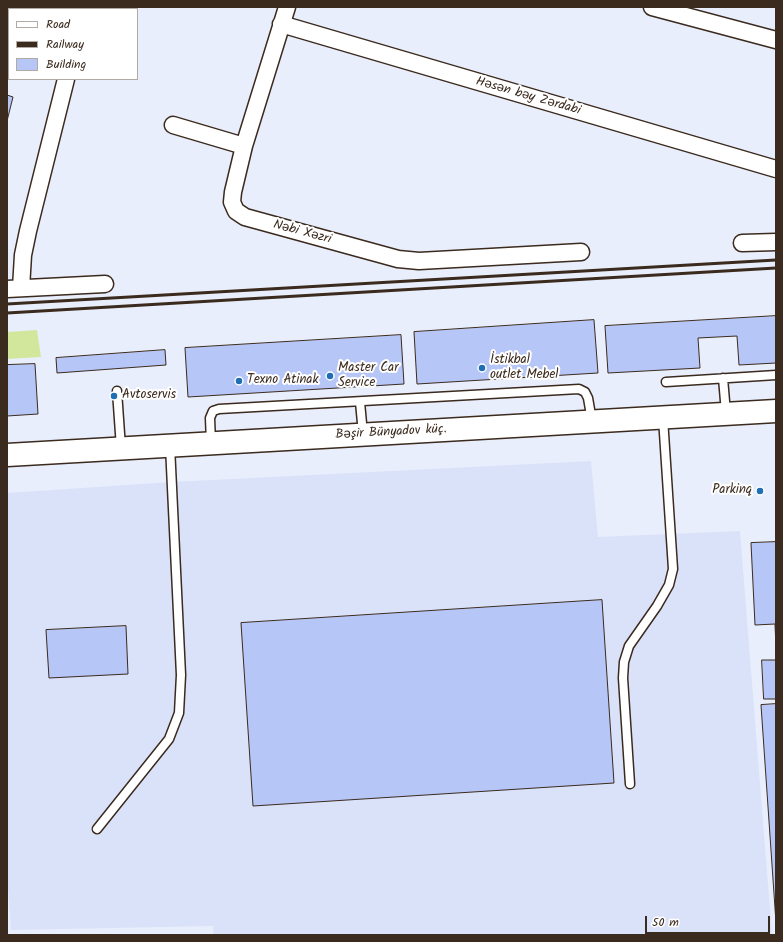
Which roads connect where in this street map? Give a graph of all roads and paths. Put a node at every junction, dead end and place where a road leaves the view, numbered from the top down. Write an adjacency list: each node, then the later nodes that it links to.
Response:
1 (286, 7): 3 (street, Nəbi Xəzri)
2 (652, 7): 4 (street)
3 (281, 24): 7 (street, Nəbi Xəzri); 8 (street, Həsən bəy Zərdabi)
4 (776, 40)
5 (66, 80): 13 (street)
6 (173, 125): 7 (street)
7 (244, 146): 11 (street, Nəbi Xəzri)
8 (776, 169)
9 (776, 242): 10 (street)
10 (742, 243)
11 (580, 252)
12 (104, 284): 13 (street)
13 (14, 289)
14 (776, 375): 15 (lane)
15 (723, 378): 16 (lane); 20 (lane)
16 (666, 382)
17 (117, 391): 26 (lane)
18 (360, 402): 22 (lane); 23 (lane); 24 (lane)
19 (776, 410): 20 (street, Bəşir Bünyadov küç.)
20 (726, 414): 21 (street, Bəşir Bünyadov küç.)
21 (663, 417): 22 (street, Bəşir Bünyadov küç.); 28 (lane)
22 (592, 421): 23 (street, Bəşir Bünyadov küç.)
23 (363, 434): 24 (street, Bəşir Bünyadov küç.)
24 (211, 443): 25 (street, Bəşir Bünyadov küç.)
25 (170, 446): 26 (street, Bəşir Bünyadov küç.); 29 (lane)
26 (121, 448): 27 (street, Bəşir Bünyadov küç.)
27 (7, 455)
28 (630, 784)
29 (98, 829)

